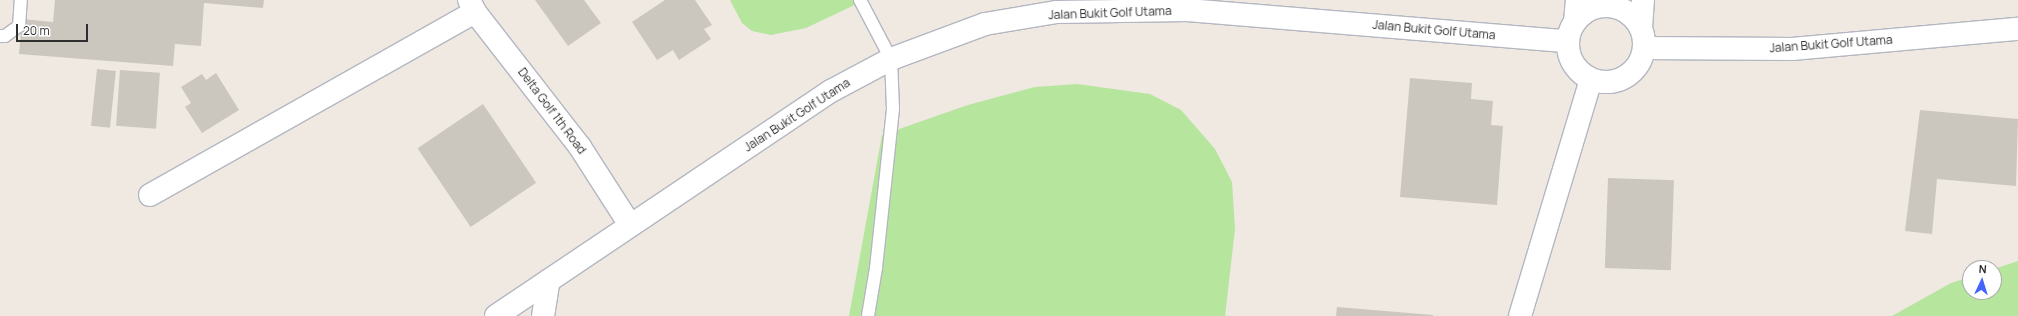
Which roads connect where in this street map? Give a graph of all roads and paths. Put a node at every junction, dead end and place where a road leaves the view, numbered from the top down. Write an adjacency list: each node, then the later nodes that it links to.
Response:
1 (21, 0): 8 (lane)
2 (860, 0): 10 (lane)
3 (1577, 0): 7 (street)
4 (1643, 0): 9 (street)
5 (472, 6): 12 (street); 13 (street, Delta Golf 1th Road)
6 (2018, 30): 9 (street, Jalan Bukit Golf Utama)
7 (1571, 31): 9 (street); 10 (street, Jalan Bukit Golf Utama); 11 (street)
8 (0, 36)
9 (1642, 38): 11 (street)
10 (891, 59): 13 (street, Jalan Bukit Golf Utama); 17 (lane)
11 (1591, 79): 18 (street)
12 (150, 195)
13 (630, 225): 14 (street, Jalan Bukit Golf Utama)
14 (549, 280): 15 (street, Jalan Bukit Golf Utama); 16 (street)
15 (496, 316)
16 (543, 316)
17 (868, 316)
18 (1520, 316)

